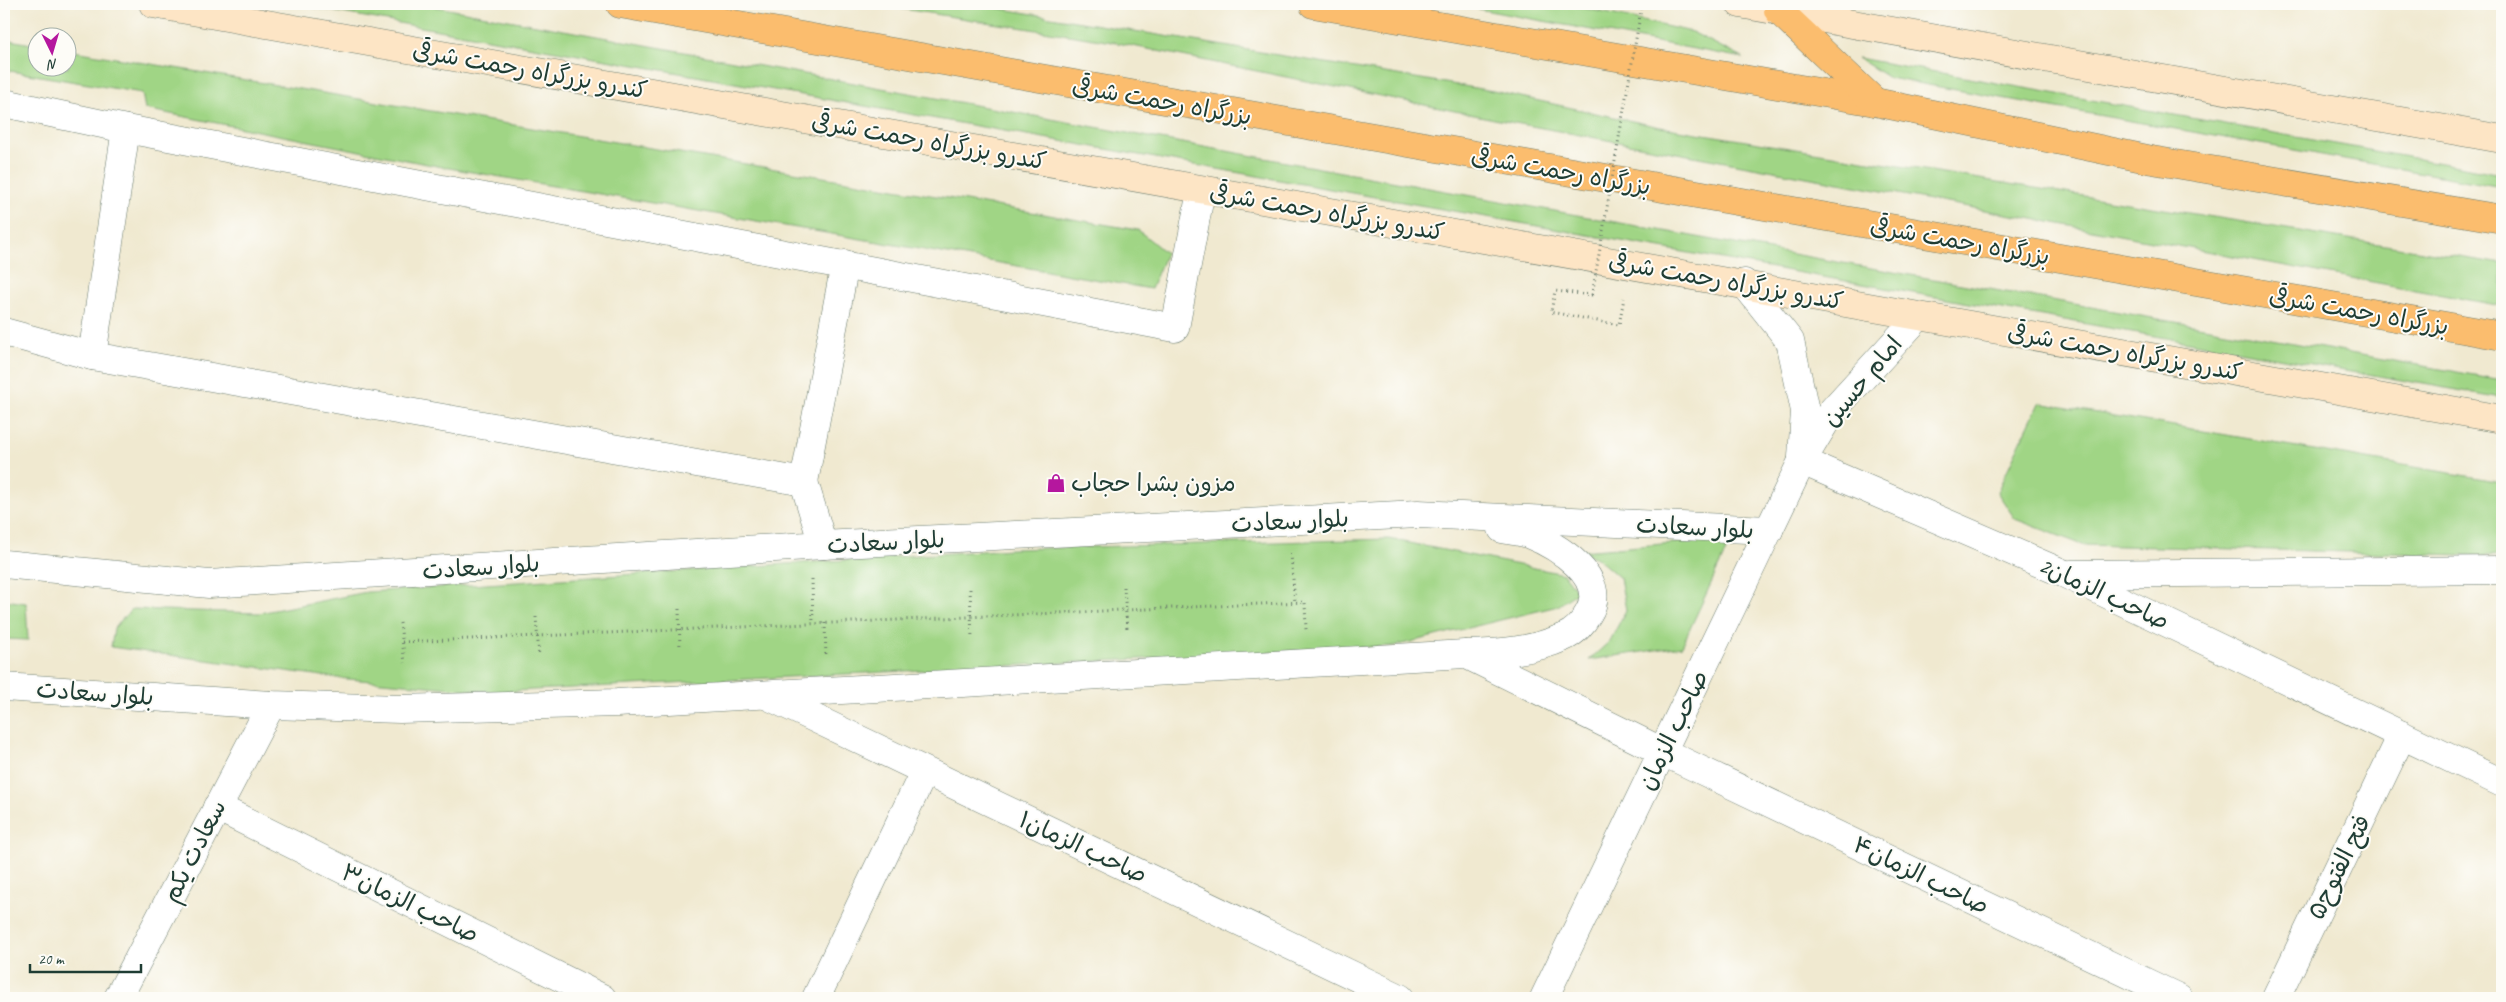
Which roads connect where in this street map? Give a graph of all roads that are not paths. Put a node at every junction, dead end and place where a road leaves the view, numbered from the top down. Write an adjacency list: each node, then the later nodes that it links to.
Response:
1 (153, 4): 10 (main road, کندرو بزرگراه رحمت شرقی)
2 (620, 4): 16 (highway, بزرگراه رحمت شرقی)
3 (1312, 4): 6 (highway)
4 (1740, 4): 5 (main road)
5 (1778, 10): 6 (highway); 9 (main road)
6 (1875, 102): 11 (highway)
7 (4, 103): 8 (street)
8 (126, 130): 12 (street); 17 (street)
9 (2502, 139)
10 (1201, 191): 12 (street); 13 (main road, کندرو بزرگراه رحمت شرقی)
11 (2502, 219)
12 (845, 264): 20 (street)
13 (1744, 283): 14 (main road, کندرو بزرگراه رحمت شرقی); 19 (street, امام حسین)
14 (1918, 317): 18 (main road, کندرو بزرگراه رحمت شرقی); 19 (street, امام حسین)
15 (4, 332): 17 (street)
16 (2502, 336)
17 (92, 356): 20 (street)
18 (2502, 419)
19 (1802, 461): 22 (street, صاحب الزمان); 26 (street, 2صاحب الزمان)
20 (804, 482): 23 (street)
21 (1418, 514): 22 (street, بلوار سعادت); 23 (street, بلوار سعادت); 27 (street)
22 (1769, 530): 32 (street, صاحب الزمان)
23 (817, 546): 24 (street, بلوار سعادت)
24 (4, 564)
25 (2502, 570): 26 (street)
26 (2065, 574): 31 (street, 2صاحب الزمان)
27 (1465, 654): 29 (street, بلوار سعادت); 32 (street, بلوار سعادت)
28 (4, 687): 30 (street, بلوار سعادت)
29 (766, 695): 30 (street, بلوار سعادت); 33 (street, صاحب الزمان۱)
30 (271, 705): 35 (street, سعادت یکم)
31 (2402, 735): 34 (street, 2صاحب الزمان); 42 (street, فتح الفتوح۵)
32 (1663, 752): 40 (street, صاحب الزمان); 41 (street, صاحب الزمان۴)
33 (924, 772): 38 (street); 39 (street, صاحب الزمان۱)
34 (2502, 783)
35 (217, 807): 36 (street, سعادت یکم); 37 (street, صاحب الزمان۳)
36 (118, 998)
37 (602, 998)
38 (816, 998)
39 (1400, 998)
40 (1544, 998)
41 (2179, 998)
42 (2276, 998)

